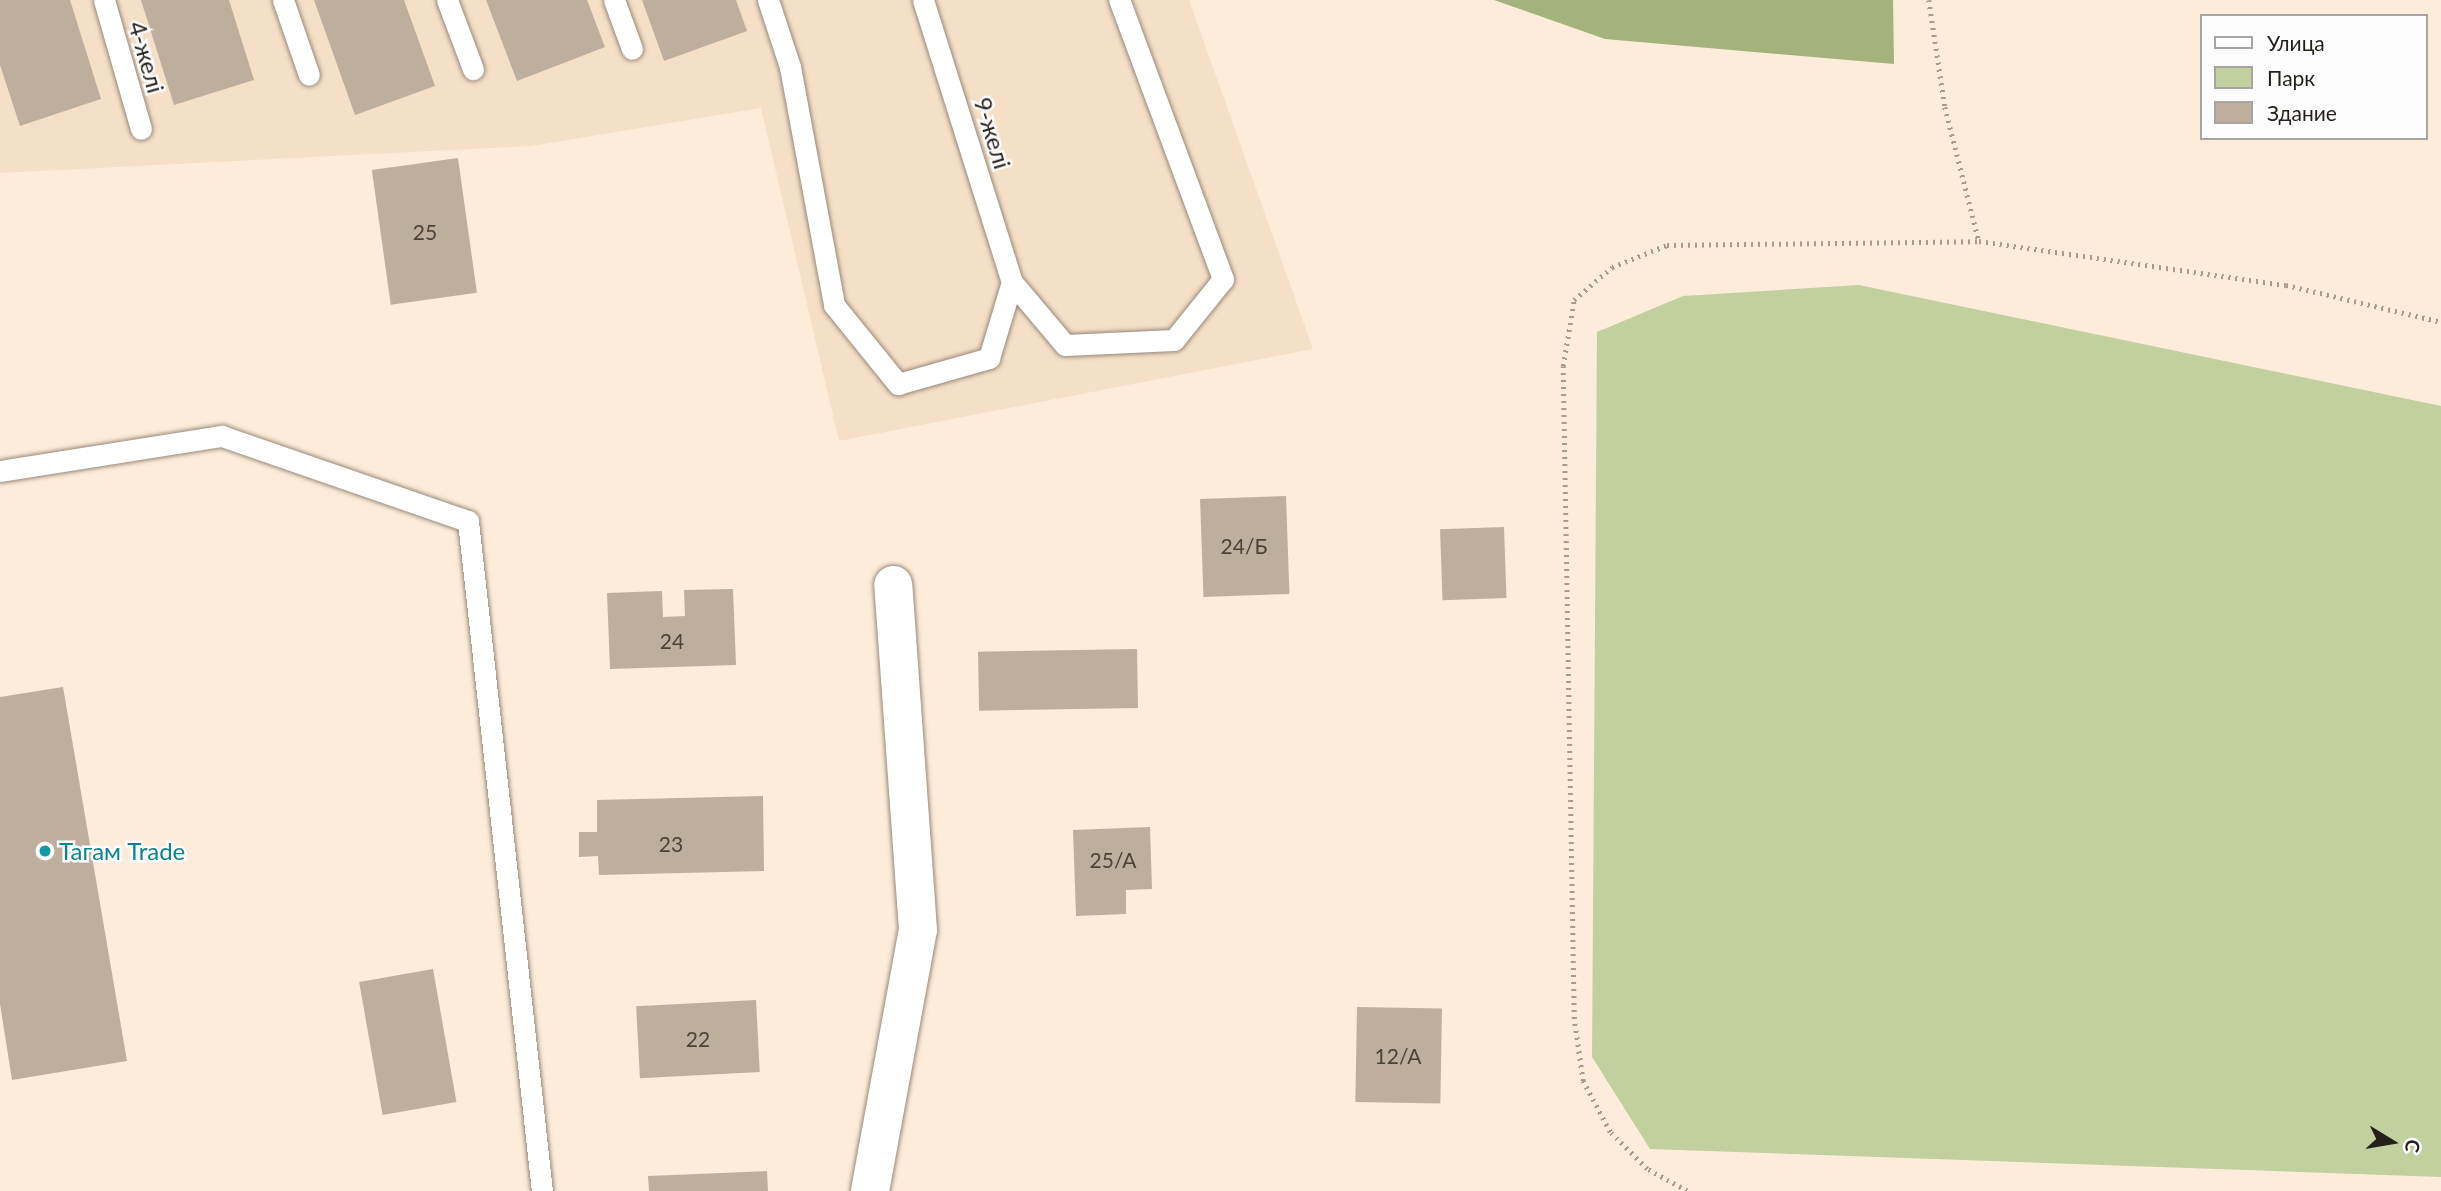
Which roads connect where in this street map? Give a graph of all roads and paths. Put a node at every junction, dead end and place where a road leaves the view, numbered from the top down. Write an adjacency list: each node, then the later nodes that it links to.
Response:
1 (104, 0): 12 (lane, 4-желі)
2 (283, 0): 11 (lane)
3 (447, 0): 10 (lane)
4 (614, 0): 9 (lane)
5 (768, 0): 14 (lane)
6 (923, 0): 14 (lane, 9-желі)
7 (1119, 0): 14 (lane)
8 (1929, 0): 13 (path)
9 (632, 49)
10 (473, 69)
11 (309, 75)
12 (141, 129)
13 (1979, 241): 15 (path); 20 (path)
14 (1012, 282)
15 (2441, 322)
16 (0, 471): 18 (lane)
17 (893, 585): 19 (street)
18 (542, 1191)
19 (870, 1191)
20 (1687, 1191)

